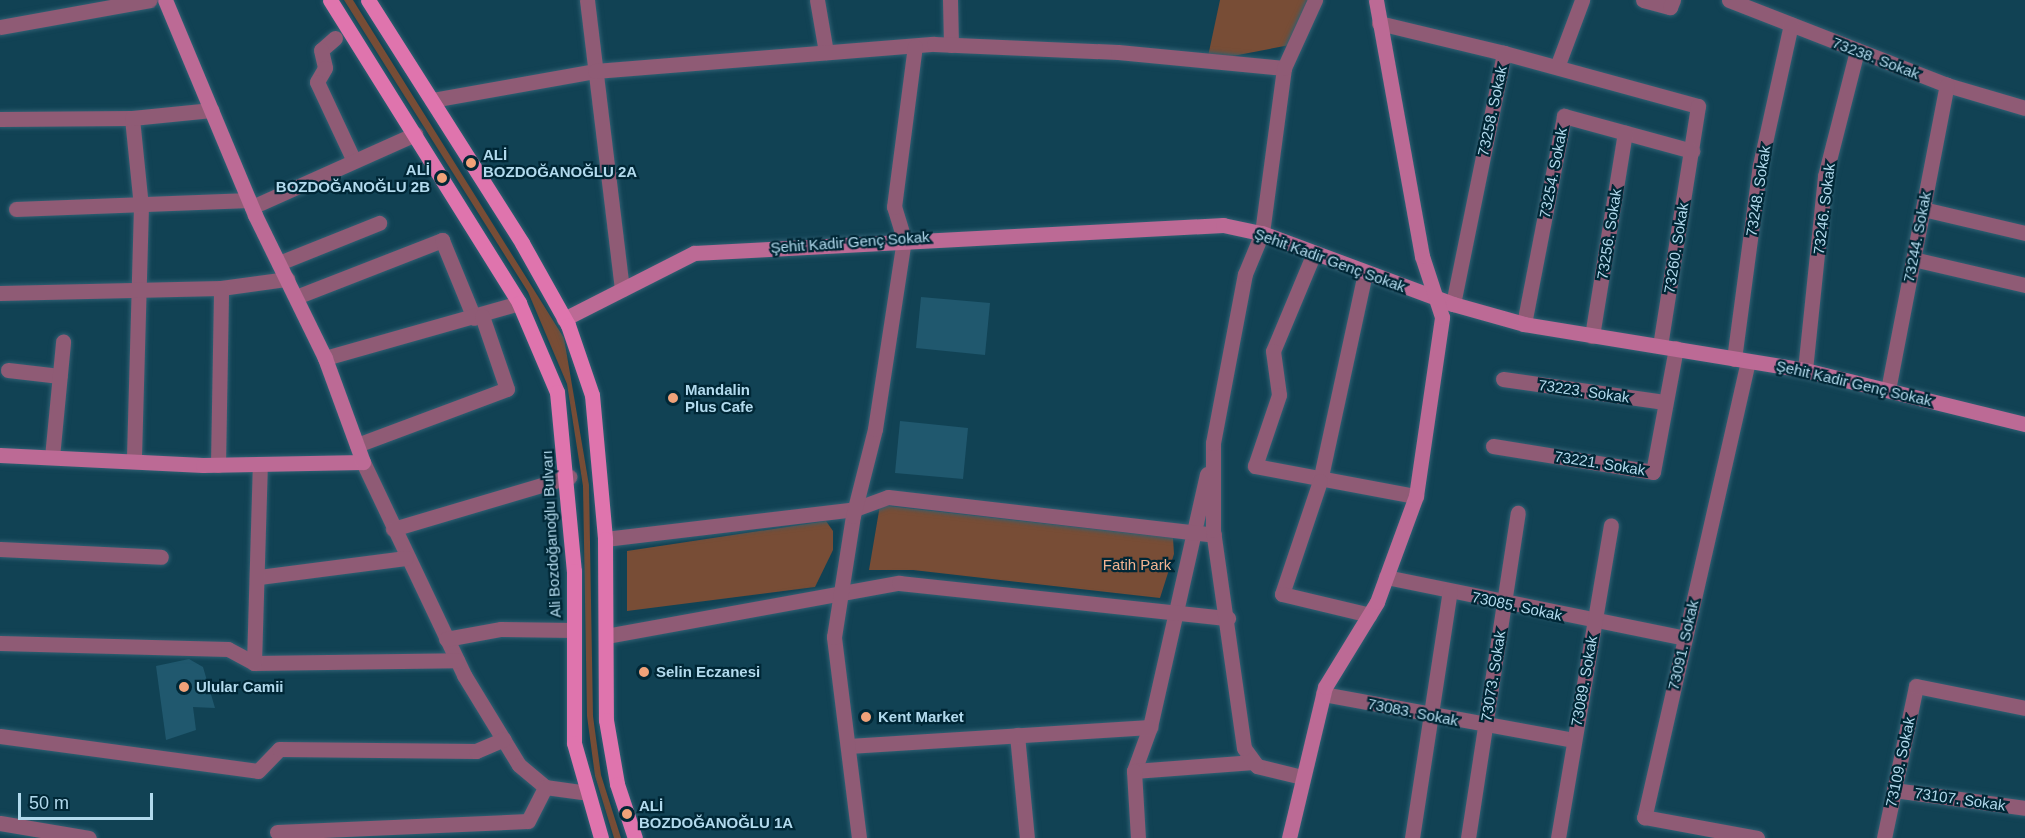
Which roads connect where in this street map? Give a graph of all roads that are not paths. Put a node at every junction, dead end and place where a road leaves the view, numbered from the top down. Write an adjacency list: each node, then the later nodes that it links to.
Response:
1 (150, 0): 16 (street)
2 (165, 0): 29 (street)
3 (330, 0): 33 (main road, Ali Bozdoğanoğlu Bulvarı)
4 (368, 0): 27 (main road)
5 (587, 0): 25 (street)
6 (818, 0): 21 (street)
7 (950, 0): 18 (street)
8 (1315, 0): 24 (street)
9 (1376, 0): 14 (street)
10 (1642, 0): 11 (street)
11 (1673, 0)
12 (1729, 0): 15 (street, 73238. Sokak)
13 (1580, 1): 23 (street)
14 (1379, 22): 22 (street); 55 (street)
15 (1791, 24): 20 (street, 73238. Sokak); 66 (street, 73248. Sokak)
16 (0, 27)
17 (335, 38): 35 (street)
18 (951, 45): 19 (street); 24 (street)
19 (915, 46): 21 (street); 43 (street)
20 (1857, 50): 26 (street, 73238. Sokak); 68 (street, 73246. Sokak)
21 (826, 52): 25 (street)
22 (1504, 53): 23 (street, 73258. Sokak); 57 (street, 73258. Sokak)
23 (1557, 67): 34 (street, 73258. Sokak)
24 (1284, 68): 41 (street)
25 (595, 71): 27 (street); 52 (street)
26 (1947, 85): 28 (street, 73238. Sokak); 39 (street, 73244. Sokak)
27 (432, 100): 59 (main road)
28 (2025, 108)
29 (212, 110): 30 (street); 36 (street)
30 (132, 118): 31 (street); 37 (street)
31 (0, 119)
32 (1625, 133): 34 (street, 73254. Sokak); 60 (street, 73254. Sokak); 61 (street, 73256. Sokak)
33 (415, 134): 35 (street); 56 (main road, Ali Bozdoğanoğlu Bulvarı)
34 (1692, 151): 63 (street, 73260. Sokak)
35 (353, 159): 36 (street)
36 (250, 204): 37 (street); 46 (street)
37 (141, 206): 38 (street); 50 (street)
38 (16, 209)
39 (1923, 209): 42 (street); 45 (street, 73244. Sokak)
40 (379, 223): 46 (street)
41 (1262, 232): 43 (street, Şehit Kadir Genç Sokak); 44 (street, Şehit Kadir Genç Sokak); 76 (street)
42 (2025, 233)
43 (904, 239): 52 (street, Şehit Kadir Genç Sokak); 86 (street)
44 (1314, 253): 47 (street, Şehit Kadir Genç Sokak); 84 (street)
45 (1913, 259): 49 (street); 71 (street, 73244. Sokak)
46 (279, 263): 48 (street)
47 (1365, 273): 55 (street, Şehit Kadir Genç Sokak); 84 (street)
48 (286, 279): 51 (street); 54 (street)
49 (2025, 285)
50 (138, 288): 51 (street); 53 (street); 79 (street)
51 (221, 288): 82 (street)
52 (622, 289): 59 (street, Şehit Kadir Genç Sokak)
53 (0, 292)
54 (296, 297): 58 (street); 65 (street)
55 (1438, 299): 57 (street, Şehit Kadir Genç Sokak); 85 (street)
56 (519, 303): 58 (street); 83 (main road, Ali Bozdoğanoğlu Bulvarı)
57 (1453, 304): 60 (street, Şehit Kadir Genç Sokak)
58 (478, 317): 65 (street); 74 (street)
59 (564, 319): 92 (main road)
60 (1524, 324): 61 (street, Şehit Kadir Genç Sokak)
61 (1592, 336): 63 (street, Şehit Kadir Genç Sokak)
62 (63, 342): 69 (street)
63 (1660, 346): 64 (street, Şehit Kadir Genç Sokak)
64 (1676, 348): 66 (street, Şehit Kadir Genç Sokak); 72 (street, 73221. Sokak)
65 (325, 358): 74 (street)
66 (1741, 360): 68 (street, Şehit Kadir Genç Sokak); 107 (street, 73091. Sokak)
67 (8, 370): 69 (street)
68 (1805, 370): 71 (street, Şehit Kadir Genç Sokak)
69 (60, 376): 78 (street)
70 (1503, 379): 72 (street, 73223. Sokak)
71 (1888, 390): 73 (street, Şehit Kadir Genç Sokak)
72 (1664, 402): 75 (street, 73221. Sokak)
73 (2025, 424)
74 (357, 445): 80 (street)
75 (1493, 446)
76 (1213, 447): 90 (street); 91 (street)
77 (0, 454): 78 (street)
78 (52, 457): 79 (street)
79 (134, 461): 82 (street)
80 (363, 462): 81 (street); 89 (street)
81 (260, 464): 82 (street); 96 (street)
82 (218, 465)
83 (569, 477): 89 (street); 105 (main road, Ali Bozdoğanoğlu Bulvarı)
84 (1320, 481): 85 (street); 102 (street)
85 (1416, 496): 97 (street)
86 (855, 509): 90 (street); 92 (street); 99 (street)
87 (1518, 513): 100 (street, 73073. Sokak)
88 (1611, 525): 104 (street, 73089. Sokak)
89 (393, 529): 95 (street)
90 (1194, 532): 91 (street); 101 (street)
91 (1214, 535): 103 (street)
92 (605, 539): 106 (main road)
93 (0, 549): 94 (street)
94 (161, 557)
95 (406, 558): 96 (street); 108 (street)
96 (259, 577): 111 (street)
97 (1386, 577): 98 (street, 73085. Sokak); 102 (street)
98 (1450, 591): 100 (street, 73085. Sokak); 114 (street)
99 (840, 596): 101 (street); 106 (street); 121 (street)
100 (1504, 604): 104 (street, 73085. Sokak); 115 (street, 73073. Sokak)
101 (1175, 613): 103 (street); 116 (street)
102 (1370, 615): 112 (street)
103 (1228, 618): 122 (street)
104 (1594, 621): 107 (street, 73085. Sokak); 120 (street, 73089. Sokak)
105 (574, 630): 108 (street); 127 (main road, Ali Bozdoğanoğlu Bulvarı)
106 (606, 636): 133 (main road)
107 (1685, 638): 141 (street, 73091. Sokak)
108 (446, 639): 110 (street)
109 (0, 643): 111 (street)
110 (457, 660): 111 (street); 119 (street)
111 (254, 663)
112 (1323, 694): 114 (street, 73083. Sokak); 124 (street)
113 (2025, 708): 126 (street, 73109. Sokak)
114 (1431, 716): 115 (street, 73083. Sokak); 138 (street)
115 (1485, 726): 120 (street, 73083. Sokak); 139 (street, 73073. Sokak)
116 (1150, 727): 117 (street); 123 (street)
117 (1017, 735): 121 (street); 135 (street)
118 (0, 736): 119 (street)
119 (504, 740): 125 (street)
120 (1574, 740): 140 (street, 73089. Sokak)
121 (848, 746): 134 (street)
122 (1254, 762): 123 (street); 124 (street)
123 (1134, 771): 136 (street)
124 (1302, 777): 137 (street)
125 (545, 787): 127 (street); 130 (street)
126 (1894, 790): 128 (street, 73107. Sokak); 142 (street, 73109. Sokak)
127 (588, 793): 132 (main road, Ali Bozdoğanoğlu Bulvarı)
128 (2025, 808)
129 (0, 823): 131 (street)
130 (277, 832)
131 (89, 838)
132 (600, 838)
133 (635, 838)
134 (860, 838)
135 (1027, 838)
136 (1138, 838)
137 (1289, 838)
138 (1412, 838)
139 (1468, 838)
140 (1558, 838)
141 (1757, 838)
142 (1884, 838)

